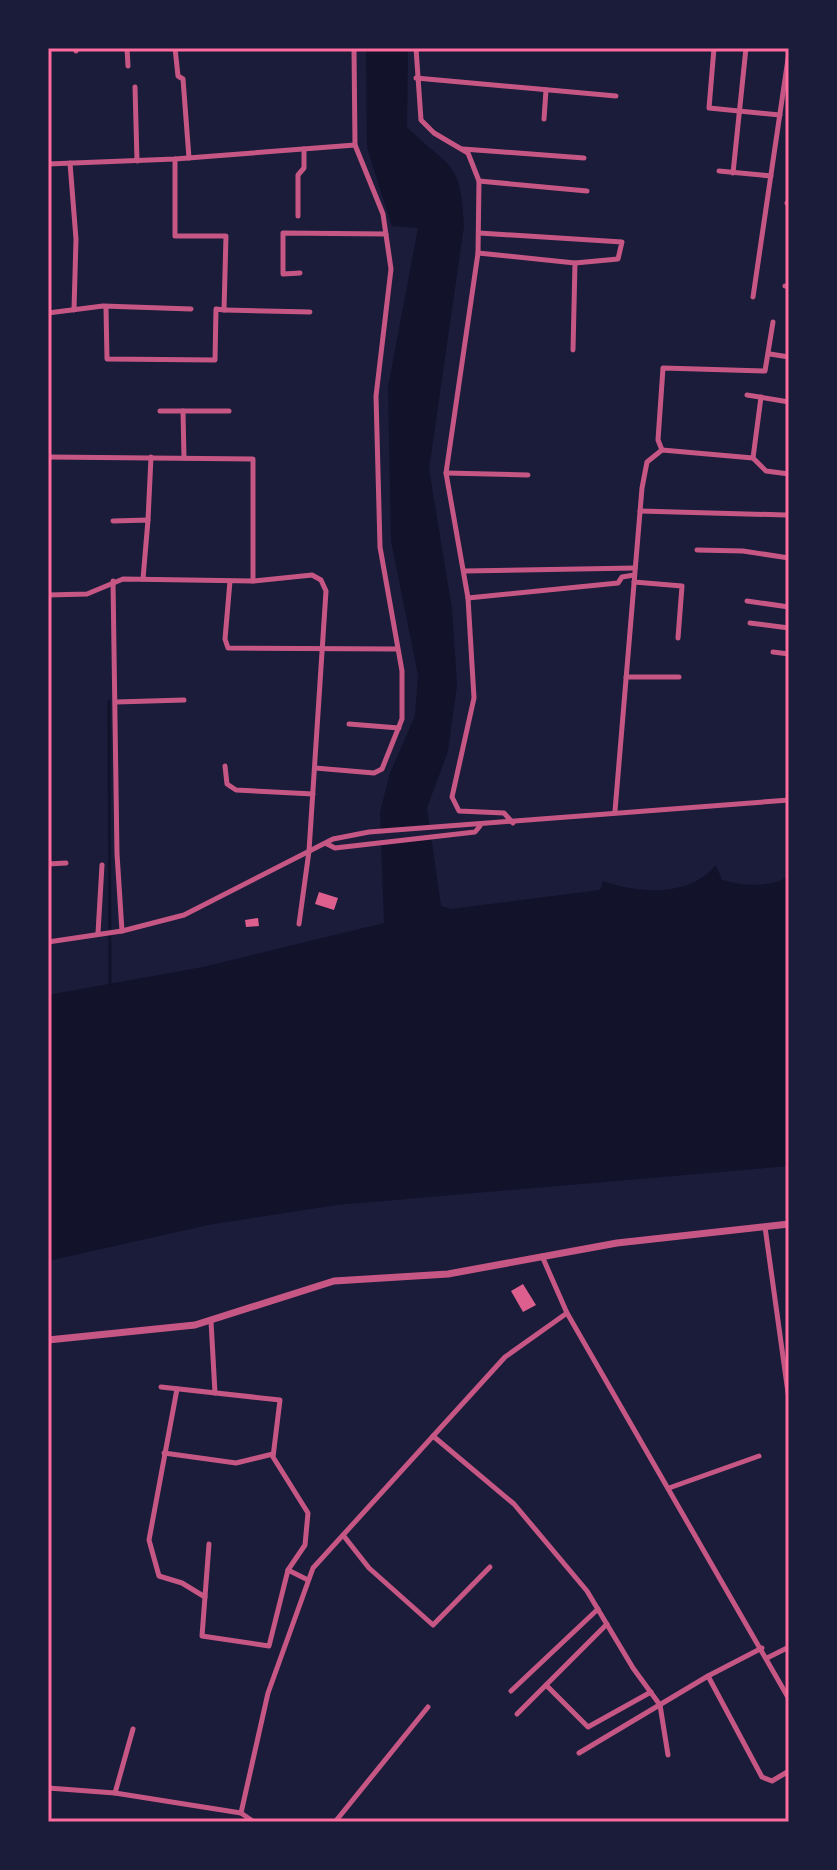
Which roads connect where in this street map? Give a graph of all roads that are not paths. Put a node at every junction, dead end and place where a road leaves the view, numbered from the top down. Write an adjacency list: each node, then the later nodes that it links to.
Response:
1 (127, 48): 9 (street)
2 (175, 48): 20 (street)
3 (354, 48): 17 (street)
4 (416, 48): 10 (street)
5 (714, 48): 14 (street)
6 (746, 48): 14 (street)
7 (789, 52): 8 (street)
8 (788, 59): 15 (street)
9 (128, 66)
10 (416, 78): 12 (street); 18 (street)
11 (135, 87): 23 (street)
12 (546, 90): 13 (street); 16 (street)
13 (616, 96)
14 (737, 111): 15 (street); 27 (street)
15 (780, 115): 28 (street)
16 (544, 119)
17 (355, 145): 19 (street); 33 (street)
18 (462, 149): 21 (street); 29 (street)
19 (304, 151): 20 (street); 31 (street)
20 (189, 158): 22 (street)
21 (584, 158)
22 (175, 159): 23 (street); 41 (street)
23 (137, 161): 24 (street)
24 (70, 163): 25 (street); 40 (street)
25 (48, 164)
26 (719, 171): 27 (street)
27 (733, 173): 28 (street)
28 (771, 176): 37 (street)
29 (479, 181): 30 (street); 32 (street)
30 (587, 191)
31 (298, 216)
32 (479, 233): 34 (street); 35 (street)
33 (386, 234): 36 (street); 82 (street)
34 (478, 253): 35 (street); 59 (street)
35 (575, 263): 45 (street)
36 (300, 273)
37 (753, 297)
38 (106, 308): 39 (street); 40 (street); 41 (street)
39 (191, 309)
40 (74, 310): 43 (street)
41 (224, 310): 42 (street)
42 (310, 312)
43 (48, 313)
44 (773, 322): 46 (street)
45 (573, 350)
46 (770, 354): 47 (street); 54 (street)
47 (789, 357)
48 (747, 395): 49 (street)
49 (761, 397): 50 (street); 58 (street)
50 (789, 402)
51 (160, 411): 52 (street)
52 (183, 411): 53 (street); 57 (street)
53 (229, 411)
54 (662, 450): 58 (street); 62 (street)
55 (48, 457): 56 (street)
56 (151, 457): 57 (street); 64 (street)
57 (184, 458): 73 (street)
58 (753, 458): 60 (street)
59 (446, 473): 61 (street); 68 (street)
60 (789, 474)
61 (528, 475)
62 (640, 511): 63 (street); 69 (street)
63 (786, 515)
64 (148, 520): 65 (street); 70 (street)
65 (113, 521)
66 (697, 550): 67 (street)
67 (789, 558)
68 (464, 571): 69 (street); 75 (street)
69 (634, 575): 75 (street); 80 (street); 85 (street)
70 (143, 579): 71 (street); 72 (street)
71 (113, 581): 74 (street); 88 (street)
72 (230, 581): 73 (street); 81 (street)
73 (253, 581): 81 (street)
74 (48, 595)
75 (468, 598): 96 (street)
76 (747, 601): 77 (street)
77 (789, 607)
78 (750, 623): 79 (street)
79 (789, 628)
80 (678, 638)
81 (320, 649): 82 (street); 92 (street)
82 (396, 649): 90 (street)
83 (773, 652): 84 (street)
84 (789, 654)
85 (626, 677): 86 (street); 95 (street)
86 (679, 677)
87 (184, 700): 88 (street)
88 (116, 702): 104 (street)
89 (349, 724): 90 (street)
90 (399, 728): 92 (street)
91 (225, 766): 93 (street)
92 (315, 768): 93 (street)
93 (313, 794): 99 (street)
94 (789, 800): 95 (street)
95 (615, 811): 96 (street)
96 (513, 823): 97 (street)
97 (480, 826): 98 (street); 98 (street)
98 (327, 844): 99 (street)
99 (309, 851): 103 (street); 104 (street)
100 (66, 863): 101 (street)
101 (48, 864)
102 (102, 865): 105 (street)
103 (299, 924)
104 (119, 931): 105 (street)
105 (101, 933): 106 (street)
106 (48, 942)
107 (789, 1224): 108 (street)
108 (765, 1227): 109 (street); 116 (street)
109 (542, 1255): 110 (street); 111 (street)
110 (567, 1313): 117 (street); 121 (street)
111 (211, 1321): 112 (street); 115 (street)
112 (48, 1340)
113 (161, 1387): 114 (street)
114 (177, 1389): 115 (street); 118 (street)
115 (215, 1393): 119 (street)
116 (789, 1400)
117 (433, 1436): 122 (street); 128 (street)
118 (163, 1453): 119 (street); 127 (street)
119 (273, 1454): 125 (street)
120 (759, 1456): 121 (street)
121 (669, 1488): 131 (street)
122 (343, 1535): 124 (street); 126 (street)
123 (209, 1544): 127 (street)
124 (490, 1567)
125 (288, 1571): 126 (street); 127 (street)
126 (305, 1579): 147 (street)
127 (205, 1597)
128 (598, 1609): 129 (street); 135 (street)
129 (607, 1624): 134 (street); 136 (street)
130 (789, 1647): 132 (street)
131 (762, 1648): 132 (street); 133 (street)
132 (767, 1658): 137 (street)
133 (708, 1676): 138 (street); 144 (street)
134 (546, 1685): 136 (street); 140 (street)
135 (511, 1691)
136 (651, 1692): 138 (street)
137 (789, 1699)
138 (660, 1705): 142 (street); 143 (street)
139 (428, 1707): 149 (street)
140 (517, 1714)
141 (133, 1729): 146 (street)
142 (579, 1753)
143 (668, 1755)
144 (789, 1771)
145 (48, 1788): 146 (street)
146 (115, 1793): 147 (street)
147 (241, 1813): 148 (street)
148 (254, 1822)
149 (335, 1822)

